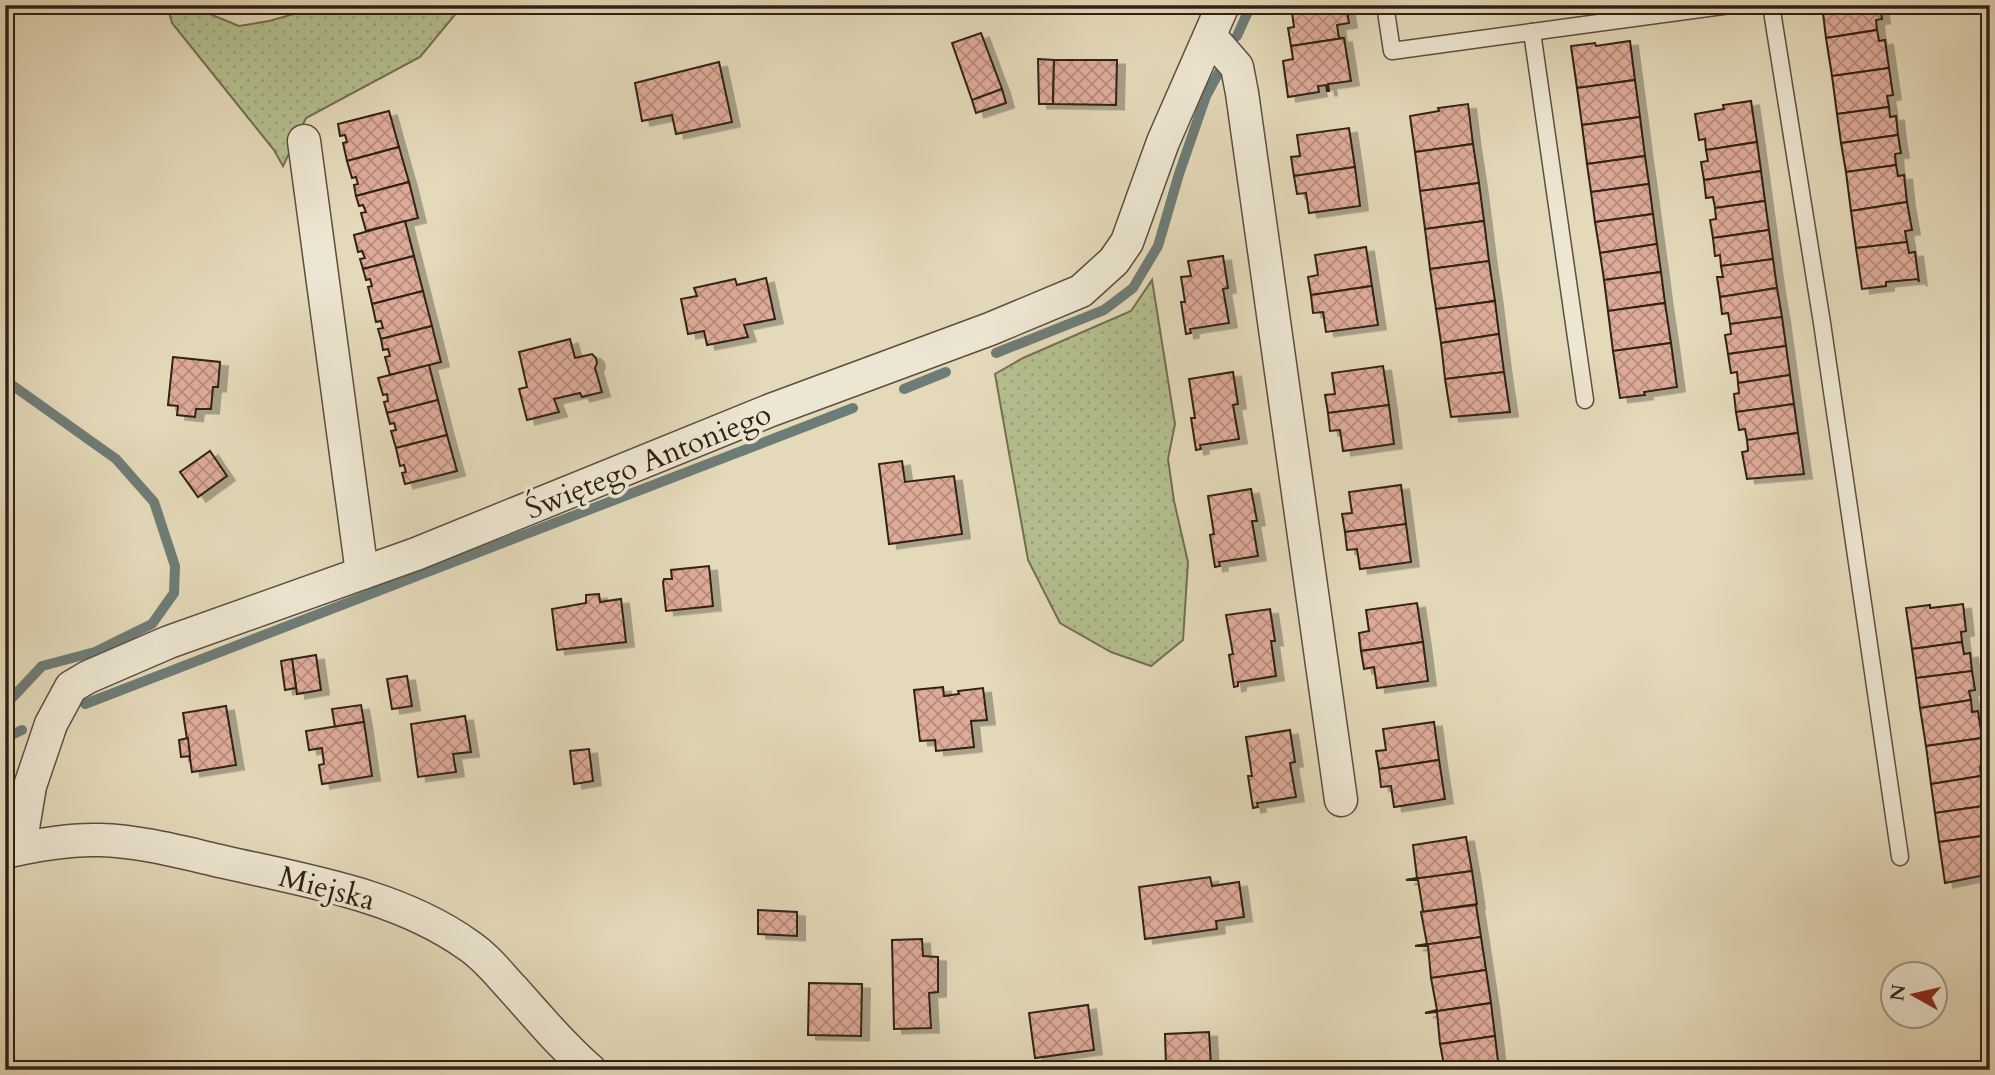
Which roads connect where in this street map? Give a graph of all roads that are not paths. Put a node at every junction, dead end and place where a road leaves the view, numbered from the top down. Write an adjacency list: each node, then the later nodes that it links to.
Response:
1 (1223, 5): 6 (street, Świętego Antoniego)
2 (1385, 5): 5 (lane)
3 (1730, 5): 5 (lane)
4 (1771, 5): 12 (lane)
5 (1532, 32): 8 (lane)
6 (1210, 37): 9 (street, Świętego Antoniego); 10 (street)
7 (304, 141): 9 (street)
8 (1585, 400)
9 (362, 573): 11 (street, Świętego Antoniego)
10 (1342, 800)
11 (15, 850): 13 (street, Miejska)
12 (1900, 857)
13 (590, 1070)

